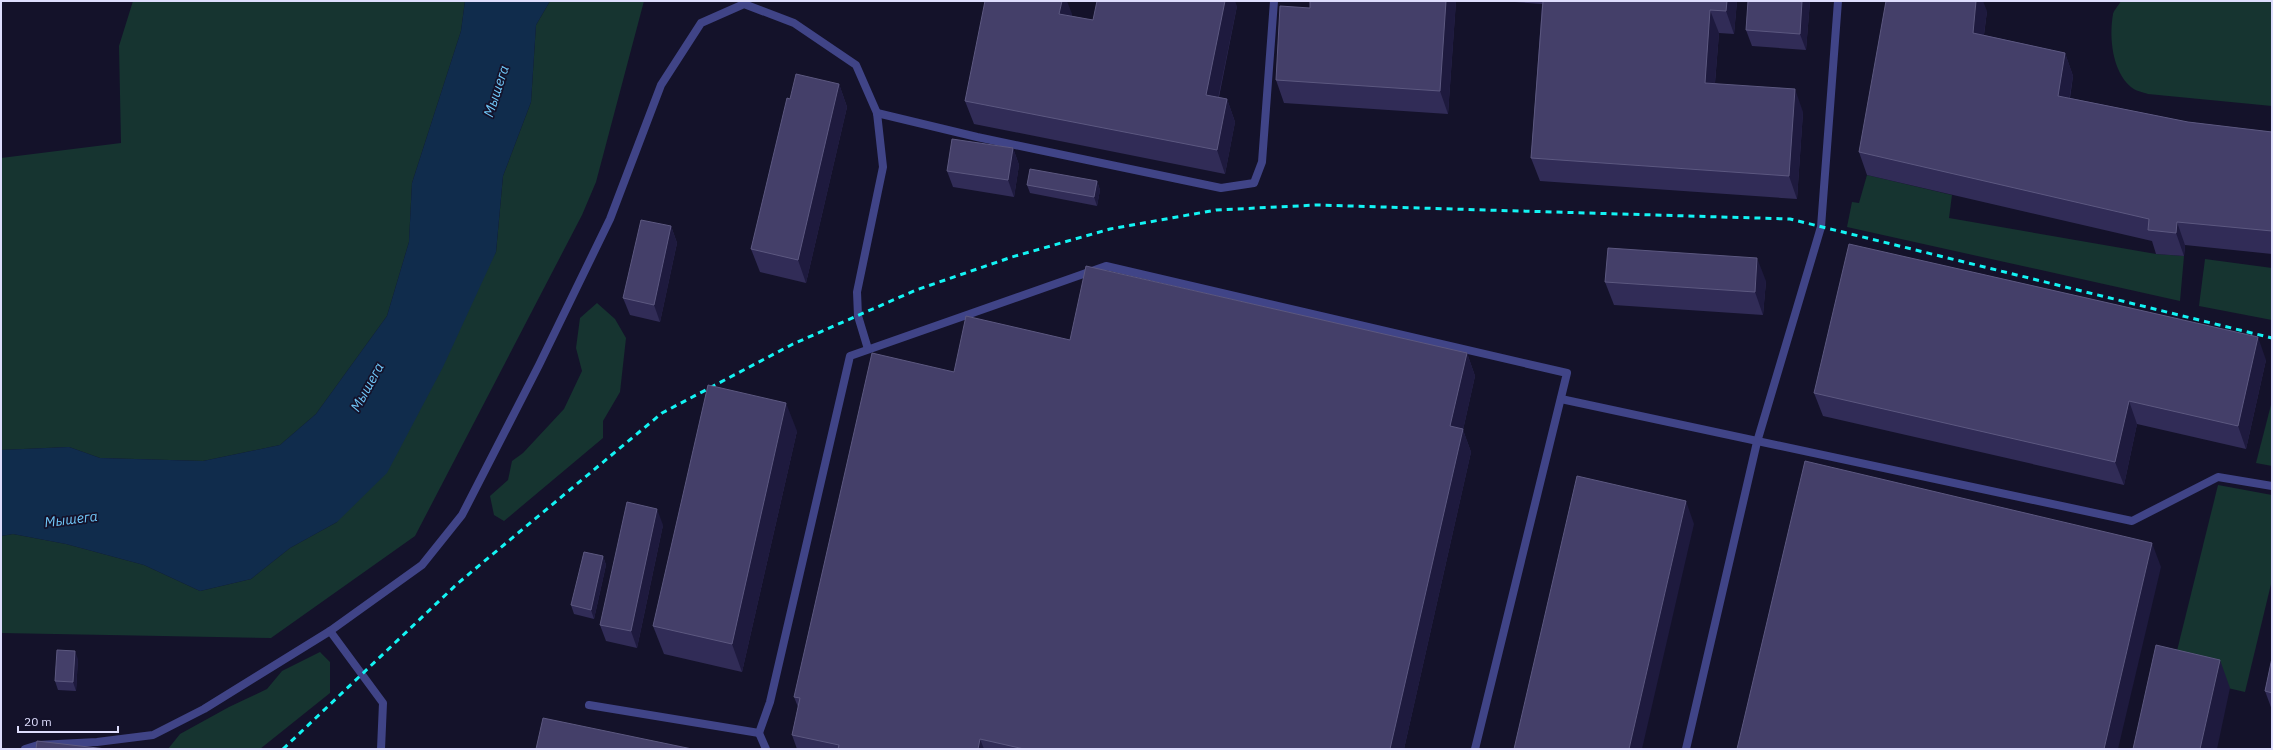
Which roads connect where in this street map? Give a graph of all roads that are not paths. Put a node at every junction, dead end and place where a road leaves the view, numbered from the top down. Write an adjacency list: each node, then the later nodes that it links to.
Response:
1 (1274, 1): 4 (lane)
2 (1838, 1): 7 (lane)
3 (745, 2): 4 (lane); 9 (lane)
4 (877, 113): 5 (lane)
5 (868, 349): 6 (lane); 11 (lane)
6 (1561, 399): 7 (lane); 15 (lane)
7 (1757, 442): 8 (lane); 16 (lane)
8 (2272, 486)
9 (330, 631): 12 (lane); 13 (lane)
10 (589, 705): 11 (lane)
11 (758, 733): 14 (lane)
12 (25, 749)
13 (381, 749)
14 (766, 749)
15 (1475, 749)
16 (1686, 749)

